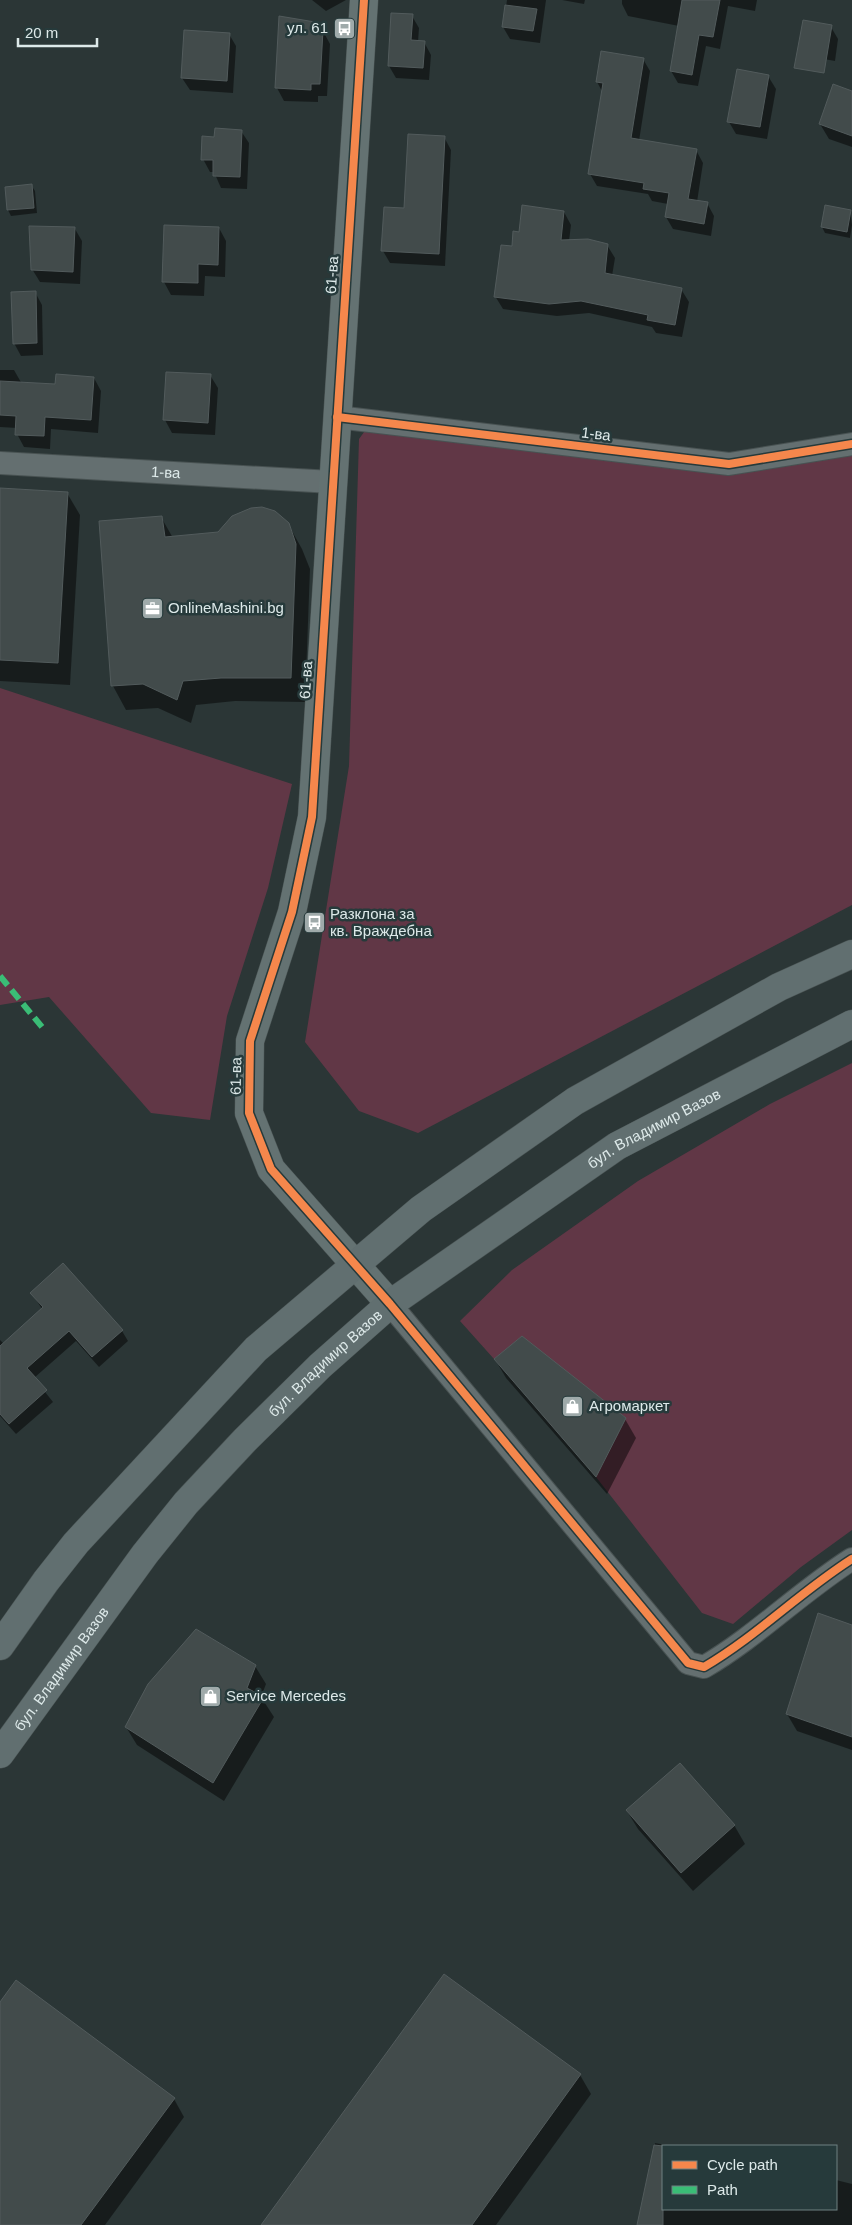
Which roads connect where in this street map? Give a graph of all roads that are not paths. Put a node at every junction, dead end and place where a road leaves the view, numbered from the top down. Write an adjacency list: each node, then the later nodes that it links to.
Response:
1 (364, 0): 2 (street, 61-ва)
2 (337, 417): 3 (street, 1-ва); 5 (street, 61-ва)
3 (852, 444)
4 (0, 463): 5 (street, 1-ва)
5 (332, 482): 8 (street, 61-ва)
6 (852, 954): 8 (main road)
7 (852, 1024): 9 (main road, бул. Владимир Вазов)
8 (357, 1264): 9 (street, 61-ва); 11 (main road)
9 (390, 1304): 10 (street); 12 (main road, бул. Владимир Вазов)
10 (852, 1559)
11 (0, 1646)
12 (0, 1754)

